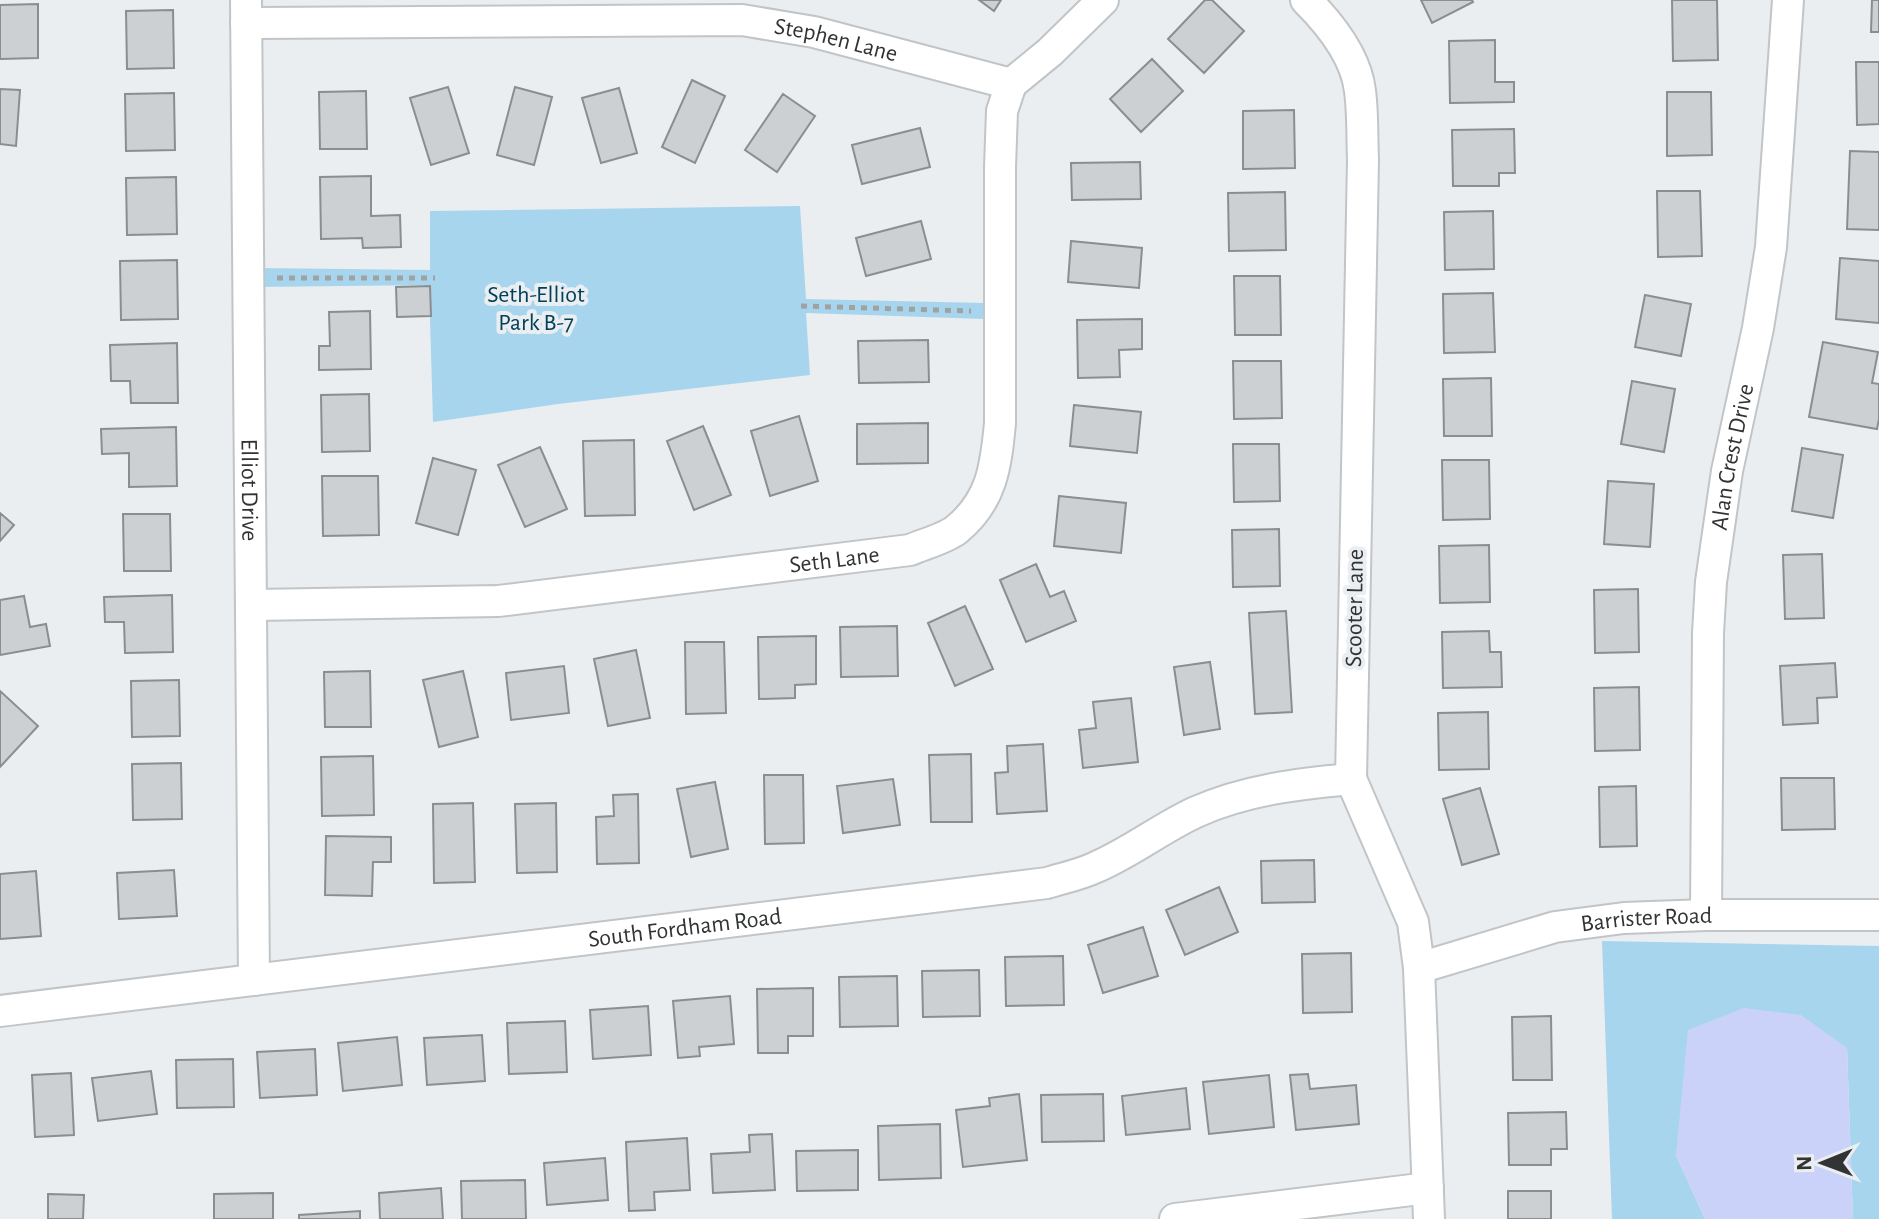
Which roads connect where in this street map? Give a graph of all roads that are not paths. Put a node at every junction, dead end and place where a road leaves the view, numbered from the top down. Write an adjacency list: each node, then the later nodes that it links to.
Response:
1 (1103, 0): 5 (street)
2 (1306, 0): 7 (street, Scooter Lane)
3 (1788, 0): 8 (street, Alan Crest Drive)
4 (246, 12): 5 (street, Stephen Lane); 6 (street, Elliot Drive)
5 (1011, 84): 6 (street, Seth Lane)
6 (251, 605): 11 (street, Elliot Drive)
7 (1351, 779): 10 (street, Scooter Lane); 11 (street, South Fordham Road)
8 (1706, 915): 9 (street, Barrister Road); 10 (street, Barrister Road)
9 (1879, 915)
10 (1419, 968): 13 (street, Scooter Lane)
11 (254, 980): 12 (street, South Fordham Road)
12 (0, 1011)
13 (1428, 1188): 14 (street); 15 (street, Scooter Lane)
14 (1175, 1219)
15 (1429, 1219)

